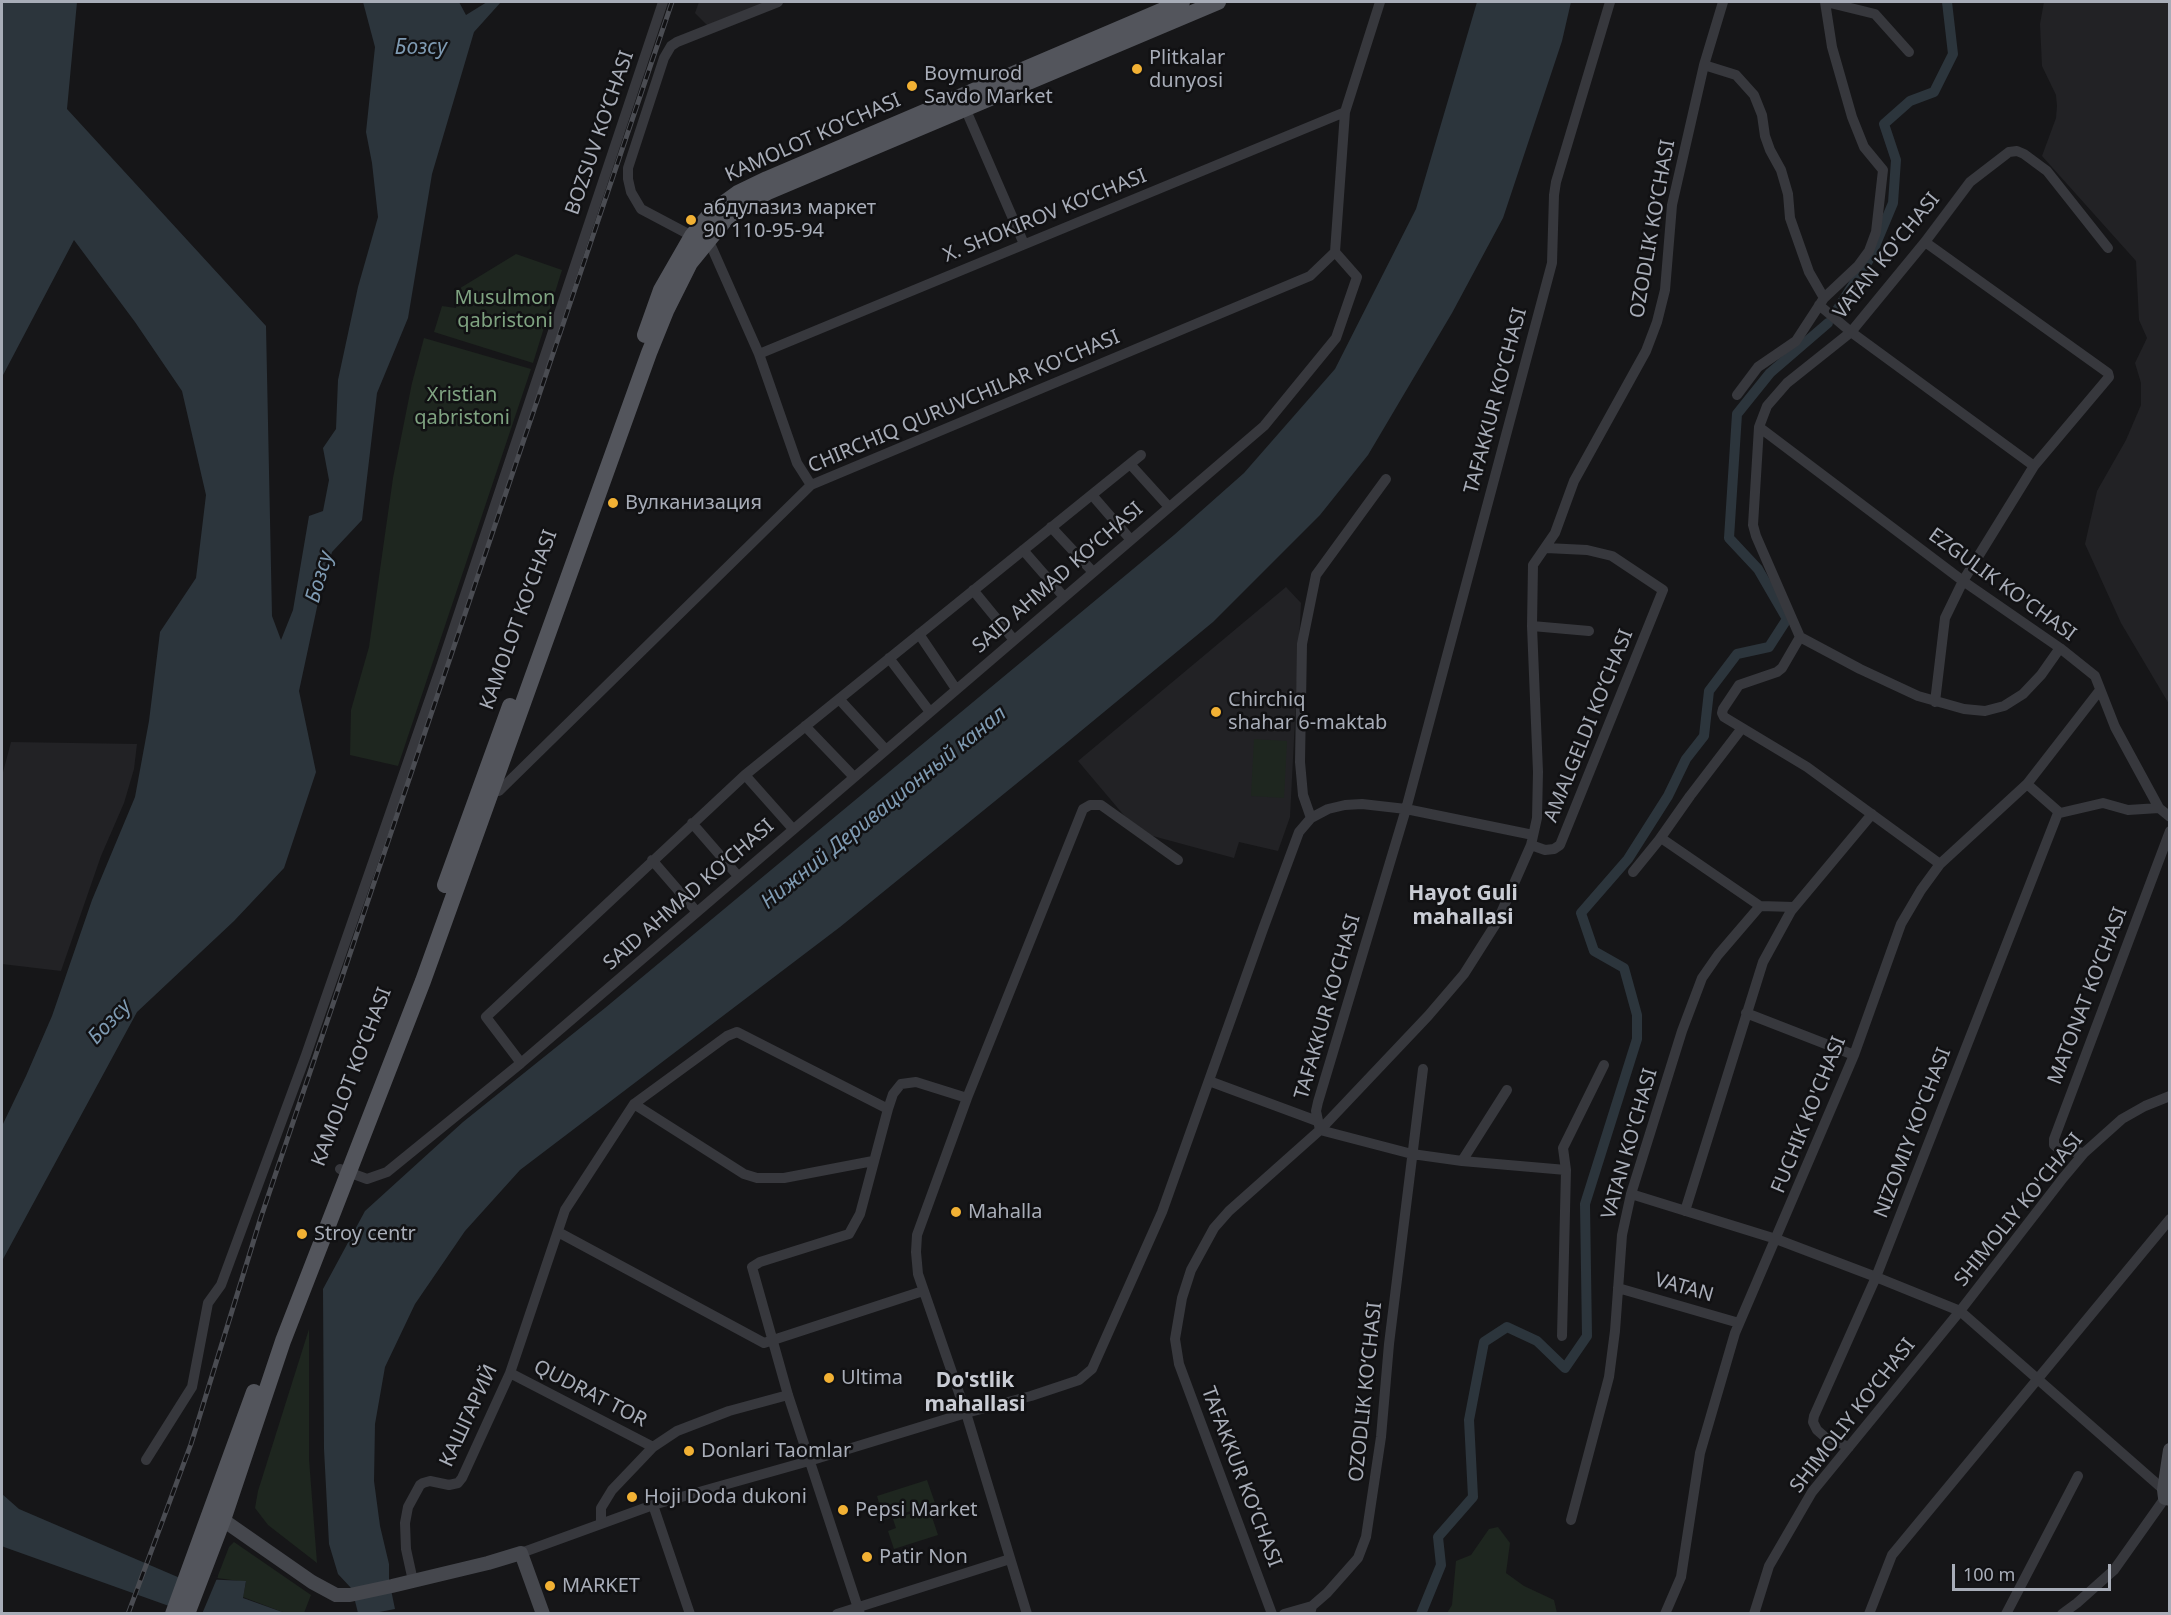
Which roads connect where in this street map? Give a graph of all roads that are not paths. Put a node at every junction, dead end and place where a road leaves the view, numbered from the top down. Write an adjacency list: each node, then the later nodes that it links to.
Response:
1 (663, 2): 114 (street, BOZSUV KO‘CHASI)
2 (778, 2): 14 (street)
3 (1182, 2): 10 (main road, KAMOLOT KO‘CHASI)
4 (1218, 2): 10 (main road)
5 (1380, 2): 13 (street)
6 (1610, 2): 59 (street, TAFAKKUR KO‘CHASI)
7 (1723, 2): 11 (street, OZODLIK KO‘CHASI)
8 (1826, 2): 9 (street); 19 (street)
9 (1910, 52)
10 (1070, 57): 12 (main road); 14 (main road, KAMOLOT KO‘CHASI)
11 (1704, 65): 19 (street); 33 (street, OZODLIK KO‘CHASI)
12 (965, 108): 14 (main road); 16 (street)
13 (1346, 112): 16 (street, X. SHOKIROV KO‘CHASI); 18 (street)
14 (700, 237): 21 (street); 57 (main road); 94 (main road, KAMOLOT KO‘CHASI)
15 (1925, 242): 17 (street, VATAN KO'CHASI); 20 (street, VATAN KO'CHASI); 26 (street)
16 (1024, 244): 21 (street, X. SHOKIROV KO‘CHASI)
17 (2108, 248)
18 (1335, 252): 28 (street, CHIRCHIQ QURUVCHILAR KO'CHASI); 30 (street, SAID AHMAD KO‘CHASI)
19 (1821, 301): 20 (street); 22 (street)
20 (1851, 332): 23 (street, VATAN KO'CHASI); 26 (street)
21 (759, 354): 28 (street)
22 (1737, 395)
23 (1759, 427): 36 (street, EZGULIK KO'CHASI); 42 (street, VATAN KO'CHASI)
24 (1141, 455): 25 (street, SAID AHMAD KO‘CHASI)
25 (1130, 464): 29 (street, SAID AHMAD KO‘CHASI); 30 (street)
26 (2034, 466): 36 (street)
27 (1386, 479): 63 (street)
28 (811, 485): 57 (street, CHIRCHIQ QURUVCHILAR KO'CHASI)
29 (1092, 495): 31 (street, SAID AHMAD KO‘CHASI); 32 (street)
30 (1169, 507): 32 (street, SAID AHMAD KO‘CHASI)
31 (1051, 528): 34 (street, SAID AHMAD KO‘CHASI); 35 (street)
32 (1131, 540): 35 (street, SAID AHMAD KO‘CHASI)
33 (1546, 548): 39 (street, OZODLIK KO‘CHASI); 68 (street, AMALGELDI KO‘CHASI)
34 (1023, 550): 37 (street, SAID AHMAD KO‘CHASI); 38 (street)
35 (1093, 572): 38 (street, SAID AHMAD KO‘CHASI)
36 (1963, 581): 44 (street, EZGULIK KO'CHASI); 49 (street)
37 (973, 591): 41 (street, SAID AHMAD KO‘CHASI); 43 (street)
38 (1064, 597): 43 (street, SAID AHMAD KO‘CHASI)
39 (1532, 626): 40 (street); 68 (street, OZODLIK KO‘CHASI)
40 (1589, 631)
41 (919, 634): 45 (street, SAID AHMAD KO‘CHASI); 46 (street)
42 (1800, 637): 49 (street); 52 (street)
43 (1014, 640): 46 (street, SAID AHMAD KO‘CHASI)
44 (2060, 648): 47 (street, EZGULIK KO'CHASI); 49 (street)
45 (889, 658): 48 (street, SAID AHMAD KO‘CHASI); 50 (street)
46 (956, 689): 50 (street, SAID AHMAD KO‘CHASI)
47 (2100, 690): 56 (street, FUCHIK KO'CHASI); 58 (street, EZGULIK KO'CHASI)
48 (839, 699): 51 (street, SAID AHMAD KO‘CHASI); 53 (street)
49 (1935, 702)
50 (930, 712): 53 (street, SAID AHMAD KO‘CHASI)
51 (805, 726): 54 (street, SAID AHMAD KO‘CHASI); 55 (street)
52 (1742, 728): 61 (street); 67 (street)
53 (886, 750): 55 (street, SAID AHMAD KO‘CHASI)
54 (745, 775): 64 (street, SAID AHMAD KO‘CHASI); 65 (street)
55 (854, 777): 65 (street, SAID AHMAD KO‘CHASI)
56 (2027, 784): 60 (street); 71 (street, FUCHIK KO'CHASI)
57 (492, 791): 94 (main road)
58 (2159, 808): 60 (street); 62 (street, EZGULIK KO'CHASI)
59 (1406, 809): 63 (street); 68 (street); 88 (street, TAFAKKUR KO‘CHASI)
60 (2058, 813): 100 (street, NIZOMIY KO'CHASI)
61 (1872, 814): 71 (street); 75 (street)
62 (2169, 817)
63 (1311, 818): 82 (street)
64 (693, 823): 69 (street, SAID AHMAD KO‘CHASI); 73 (street)
65 (793, 829): 73 (street, SAID AHMAD KO‘CHASI)
66 (2169, 831): 89 (street, MATONAT KO‘CHASI)
67 (1661, 838): 72 (street); 74 (street)
68 (1532, 840): 88 (street, OZODLIK KO‘CHASI)
69 (652, 860): 76 (street); 79 (street, SAID AHMAD KO‘CHASI)
70 (1178, 860): 85 (street)
71 (1940, 864): 78 (street, FUCHIK KO'CHASI)
72 (1633, 872)
73 (738, 876): 76 (street, SAID AHMAD KO‘CHASI)
74 (1760, 906): 75 (street); 95 (street, VATAN KO'CHASI)
75 (1794, 907): 77 (street)
76 (697, 912): 79 (street, SAID AHMAD KO‘CHASI)
77 (1746, 1013): 78 (street); 96 (street)
78 (1854, 1055): 99 (street, FUCHIK KO'CHASI)
79 (521, 1063): 94 (street, SAID AHMAD KO‘CHASI)
80 (1604, 1065): 93 (street)
81 (1423, 1069): 90 (street, OZODLIK KO‘CHASI)
82 (1209, 1081): 88 (street); 110 (street)
83 (1507, 1090): 92 (street)
84 (2169, 1096): 89 (street, SHIMOLIY KO'CHASI)
85 (967, 1098): 87 (street); 102 (street)
86 (634, 1104): 87 (street, КАШГАРИЙ); 91 (street); 98 (street, КАШГАРИЙ)
87 (888, 1109): 91 (street)
88 (1319, 1125): 90 (street); 135 (street, TAFAKKUR KO‘CHASI)
89 (2084, 1153): 103 (street, SHIMOLIY KO'CHASI)
90 (1412, 1154): 92 (street); 128 (street, OZODLIK KO‘CHASI)
91 (873, 1161): 106 (street)
92 (1462, 1161): 93 (street)
93 (1566, 1170): 105 (street)
94 (344, 1171): 119 (main road, KAMOLOT KO‘CHASI)
95 (1631, 1194): 96 (street); 101 (street, VATAN KO'CHASI)
96 (1685, 1211): 99 (street)
97 (2169, 1219): 108 (street)
98 (558, 1232): 106 (street); 107 (street, КАШГАРИЙ)
99 (1776, 1239): 100 (street); 104 (street, FUCHIK KO'CHASI)
100 (1876, 1277): 103 (street); 112 (street, NIZOMIY KO'CHASI)
101 (1618, 1288): 104 (street, VATAN); 120 (street, VATAN KO'CHASI)
102 (923, 1291): 106 (street); 110 (street)
103 (1960, 1311): 108 (street); 112 (street, SHIMOLIY KO‘CHASI)
104 (1739, 1323): 137 (street, FUCHIK KO'CHASI)
105 (1562, 1336)
106 (774, 1340): 109 (street)
107 (510, 1373): 111 (street, QUDRAT TOR); 125 (street, КАШГАРИЙ)
108 (2038, 1379): 117 (street); 139 (street)
109 (788, 1395): 111 (street); 115 (street)
110 (966, 1413): 115 (street); 124 (street)
111 (653, 1447): 121 (street)
112 (1849, 1447): 138 (street, SHIMOLIY KO‘CHASI)
113 (2169, 1450): 117 (street)
114 (146, 1460)
115 (809, 1461): 118 (street); 127 (street)
116 (2078, 1476): 140 (street)
117 (2166, 1495): 126 (street)
118 (653, 1505): 121 (street); 132 (street)
119 (216, 1518): 122 (main road, KAMOLOT KO‘CHASI); 125 (street)
120 (1571, 1520)
121 (601, 1523): 123 (street)
122 (208, 1538): 129 (main road); 130 (main road)
123 (521, 1553): 125 (street); 131 (street)
124 (1010, 1559): 127 (street); 134 (street)
125 (413, 1581)
126 (2080, 1608): 141 (street)
127 (859, 1610): 133 (street)
128 (1311, 1610): 136 (street)
129 (172, 1614)
130 (187, 1614)
131 (543, 1614)
132 (690, 1614)
133 (837, 1614)
134 (1027, 1614)
135 (1272, 1614)
136 (1284, 1614)
137 (1665, 1614)
138 (1754, 1614)
139 (1869, 1614)
140 (2006, 1614)
141 (2062, 1614)

